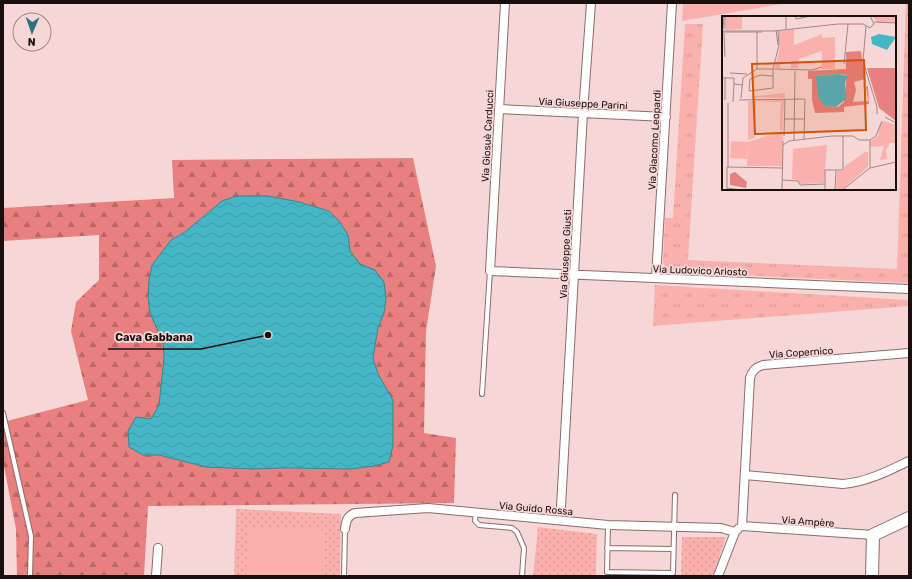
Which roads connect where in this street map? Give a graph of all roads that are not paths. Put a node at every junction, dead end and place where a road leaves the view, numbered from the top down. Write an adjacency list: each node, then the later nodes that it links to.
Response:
1 (505, 3): 4 (street, Via Giosuè Carducci)
2 (591, 3): 5 (street, Via Giuseppe Giusti)
3 (672, 3): 6 (street, Via Giacomo Leopardi)
4 (499, 109): 5 (street, Via Giuseppe Parini); 7 (street, Via Giosuè Carducci)
5 (583, 113): 6 (street, Via Giuseppe Parini); 8 (street, Via Giuseppe Giusti)
6 (666, 118): 9 (street, Via Giacomo Leopardi)
7 (490, 271): 8 (street, Via Ludovico Ariosto); 12 (lane)
8 (574, 274): 9 (street, Via Ludovico Ariosto); 17 (street, Via Giuseppe Giusti)
9 (656, 278): 10 (street, Via Ludovico Ariosto)
10 (909, 288)
11 (909, 354): 15 (street, Via Copernico)
12 (482, 394)
13 (3, 413): 29 (lane)
14 (909, 461): 15 (street)
15 (745, 475): 21 (street, Via Copernico)
16 (675, 495): 22 (lane)
17 (561, 507)
18 (476, 512): 20 (street, Via Guido Rossa); 23 (street, Via Guido Rossa); 32 (lane)
19 (909, 518): 25 (street)
20 (608, 525): 22 (street, Via Guido Rossa); 27 (lane)
21 (742, 526): 24 (street); 25 (street, Via Ampère)
22 (674, 527): 24 (street, Via Guido Rossa); 28 (lane)
23 (345, 529): 31 (lane)
24 (735, 532): 33 (street)
25 (873, 536): 34 (street)
26 (158, 548): 30 (street)
27 (607, 548): 28 (lane); 28 (lane)
28 (673, 549)
29 (30, 576)
30 (156, 576)
31 (344, 576)
32 (522, 576)
33 (718, 576)
34 (872, 576)

